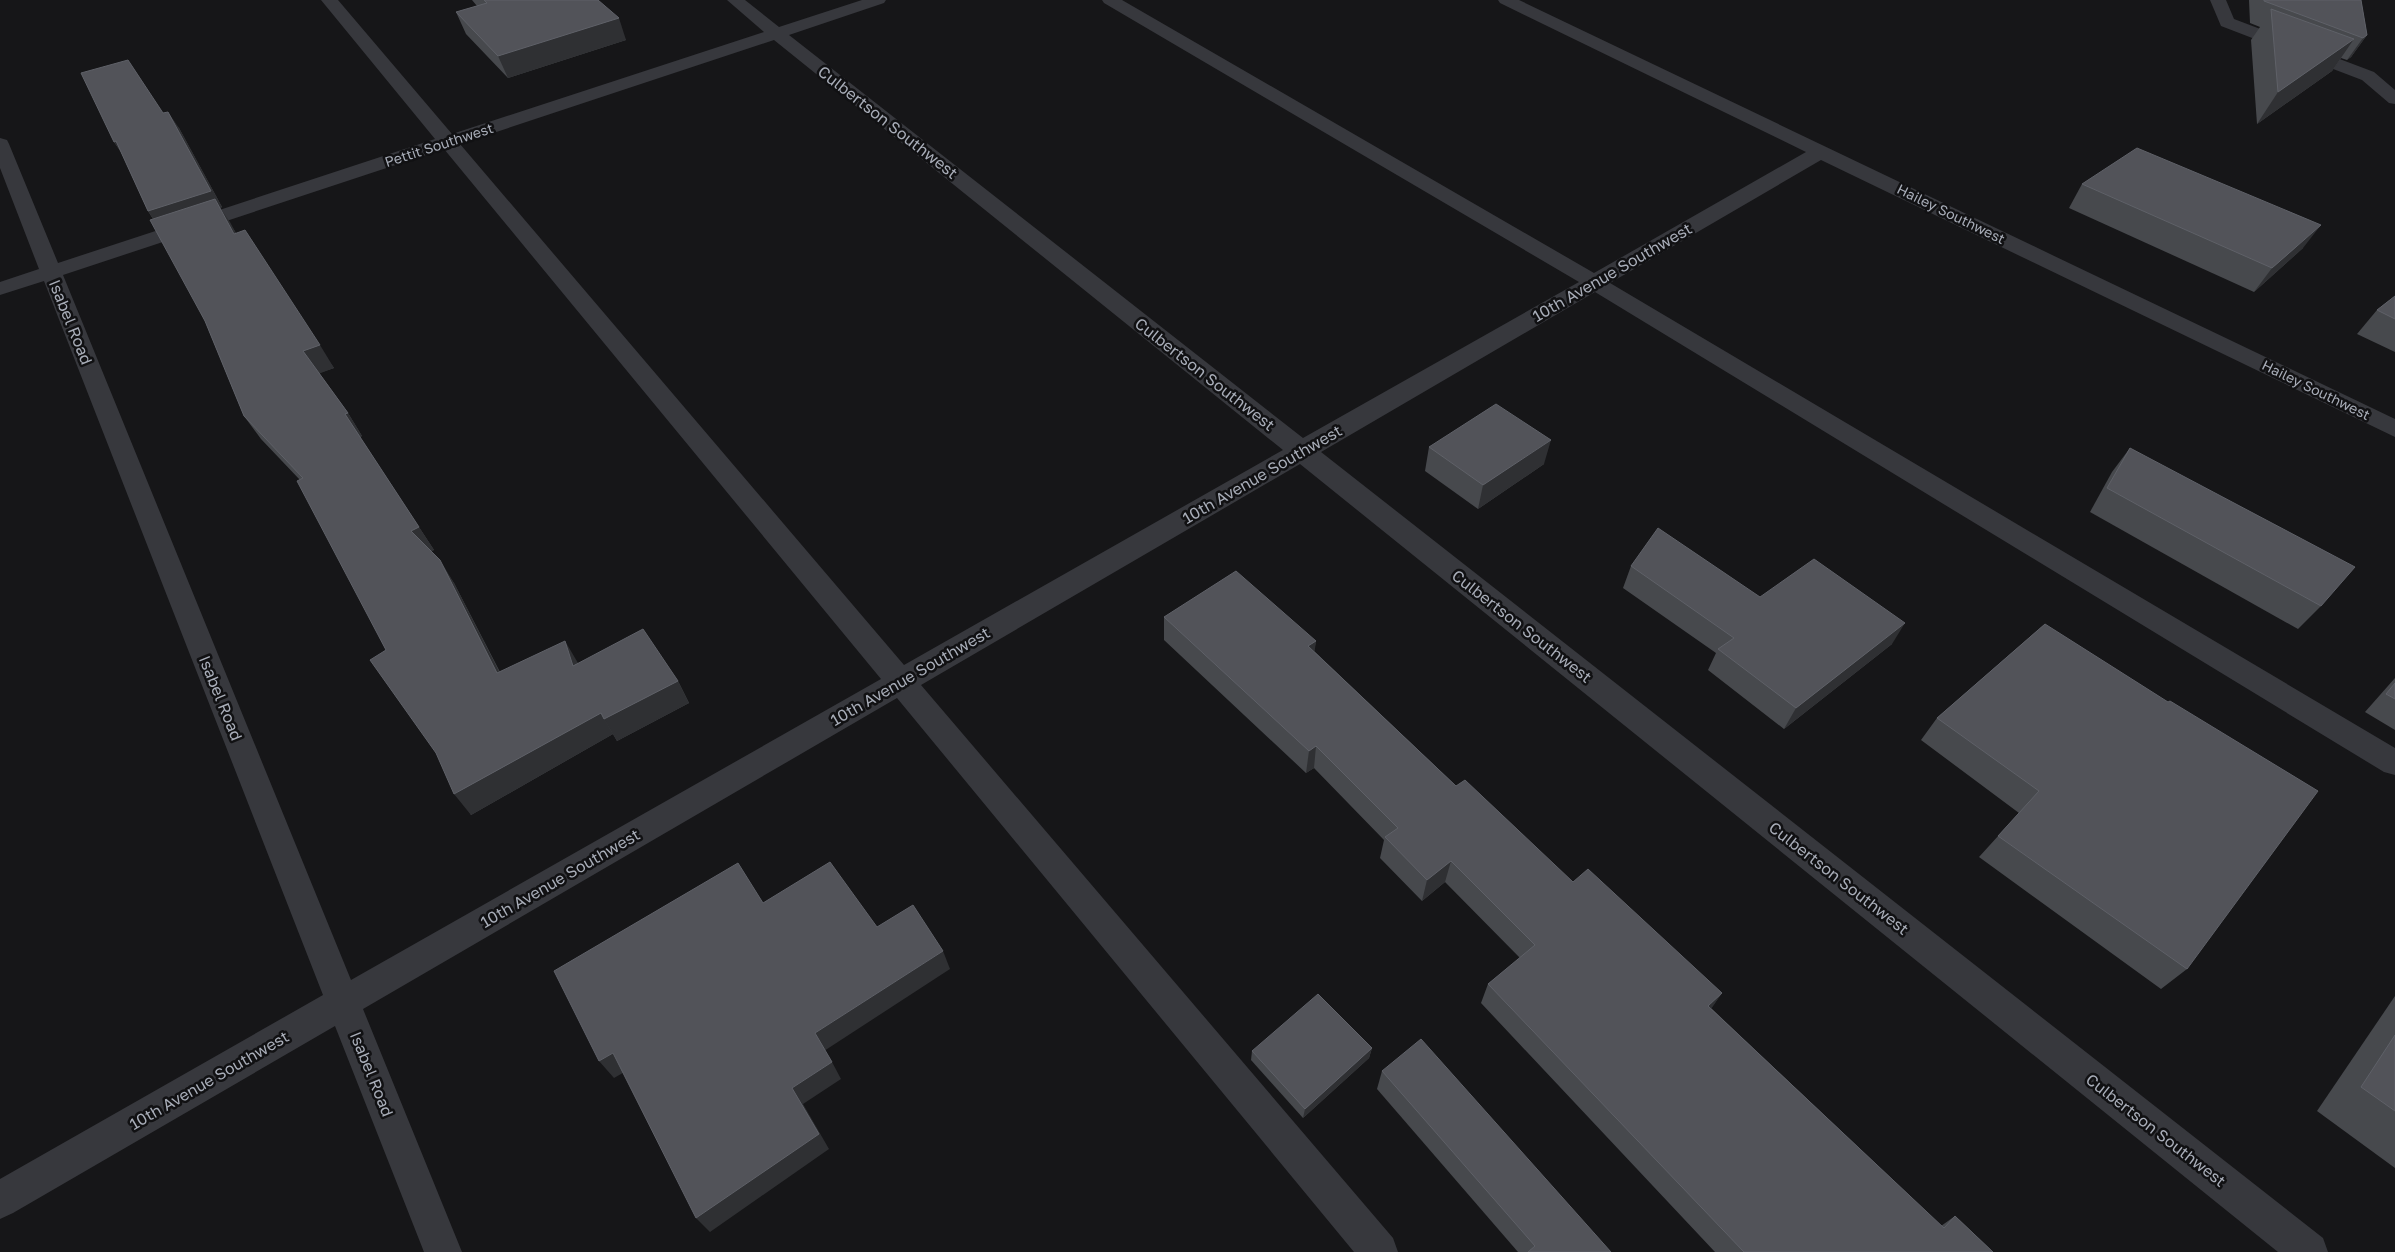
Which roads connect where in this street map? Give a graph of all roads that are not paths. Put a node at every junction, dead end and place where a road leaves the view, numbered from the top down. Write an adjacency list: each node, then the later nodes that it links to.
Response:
1 (329, 0): 9 (street)
2 (734, 0): 7 (street, Culbertson Southwest)
3 (878, 0): 7 (street, Pettit Southwest)
4 (1110, 0): 13 (street)
5 (1506, 0): 11 (street, Hailey Southwest)
6 (2218, 0): 8 (street)
7 (776, 33): 9 (street, Pettit Southwest); 16 (street, Culbertson Southwest)
8 (2395, 99)
9 (448, 142): 12 (street, Pettit Southwest); 17 (street)
10 (0, 144): 12 (street, Isabel Road)
11 (1821, 152): 13 (street, 10th Avenue Southwest); 15 (street, Hailey Southwest)
12 (51, 272): 14 (street, Pettit Southwest); 19 (street, Isabel Road)
13 (1594, 282): 16 (street, 10th Avenue Southwest); 18 (street)
14 (0, 289)
15 (2395, 429)
16 (1302, 451): 17 (street, 10th Avenue Southwest); 23 (street, Culbertson Southwest)
17 (901, 681): 19 (street, 10th Avenue Southwest); 22 (street)
18 (2395, 763)
19 (343, 1003): 20 (street, 10th Avenue Southwest); 21 (street, Isabel Road)
20 (0, 1200)
21 (443, 1252)
22 (1379, 1252)
23 (2309, 1252)

